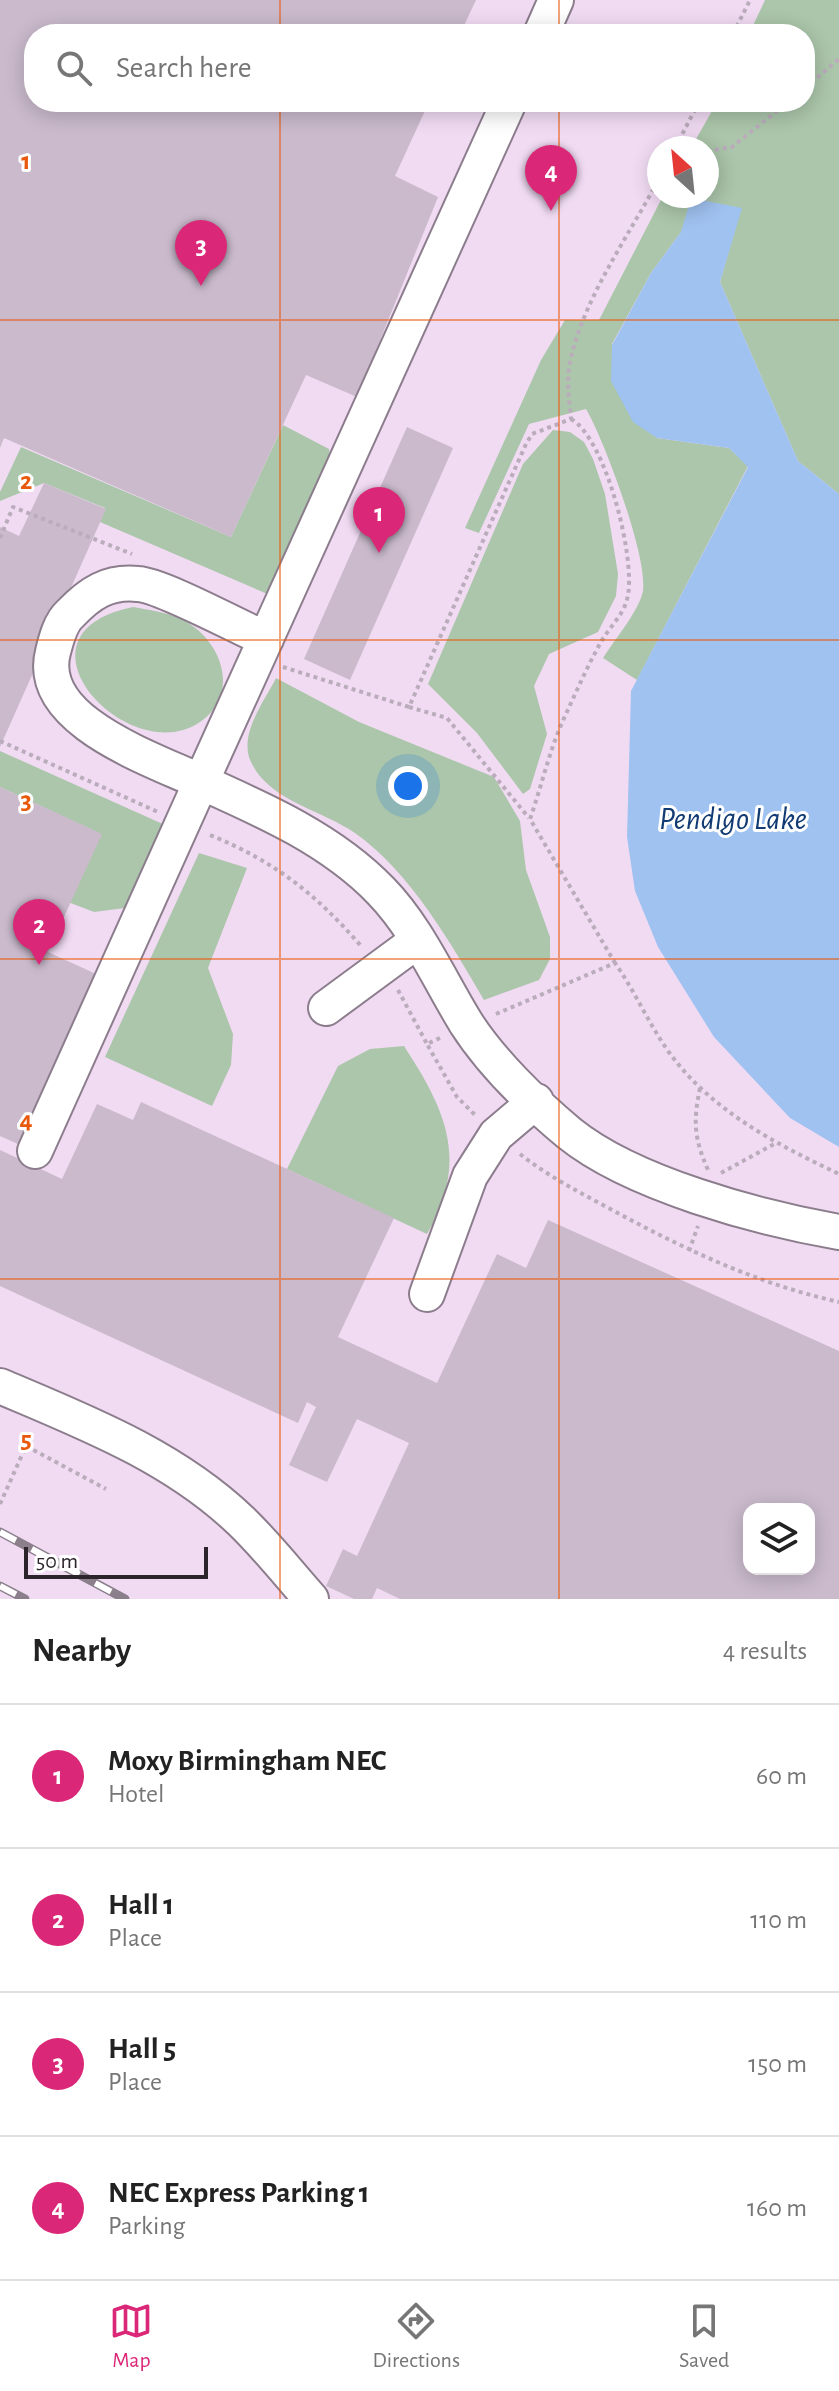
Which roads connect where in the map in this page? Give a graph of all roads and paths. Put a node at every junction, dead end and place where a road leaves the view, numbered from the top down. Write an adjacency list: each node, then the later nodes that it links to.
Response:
1 (556, 0): 3 (lane)
2 (750, 0): 4 (path)
3 (545, 24)
4 (738, 24)
5 (839, 59): 6 (path)
6 (815, 79)
7 (504, 112): 14 (lane)
8 (694, 112): 10 (path)
9 (776, 112): 11 (path)
10 (681, 136)
11 (719, 149)
12 (647, 201): 13 (path)
13 (571, 419): 15 (path); 18 (path)
14 (266, 639): 15 (path); 17 (lane); 17 (lane)
15 (409, 707): 18 (path)
16 (0, 741): 19 (path)
17 (201, 782): 19 (lane); 20 (lane)
18 (530, 819): 21 (path)
19 (184, 824): 22 (path); 29 (lane)
20 (417, 941): 22 (lane); 24 (lane)
21 (615, 963): 24 (path); 26 (path)
22 (379, 967): 23 (lane); 25 (path)
23 (326, 1008)
24 (468, 1026): 27 (lane)
25 (427, 1044)
26 (700, 1088): 28 (path); 28 (path)
27 (536, 1101): 32 (lane); 34 (lane)
28 (776, 1143): 30 (path)
29 (35, 1151)
30 (839, 1174)
31 (701, 1216): 33 (path)
32 (839, 1232)
33 (689, 1251)
34 (427, 1294)
35 (0, 1386): 38 (lane)
36 (106, 1489): 37 (path)
37 (0, 1504)
38 (311, 1599)

